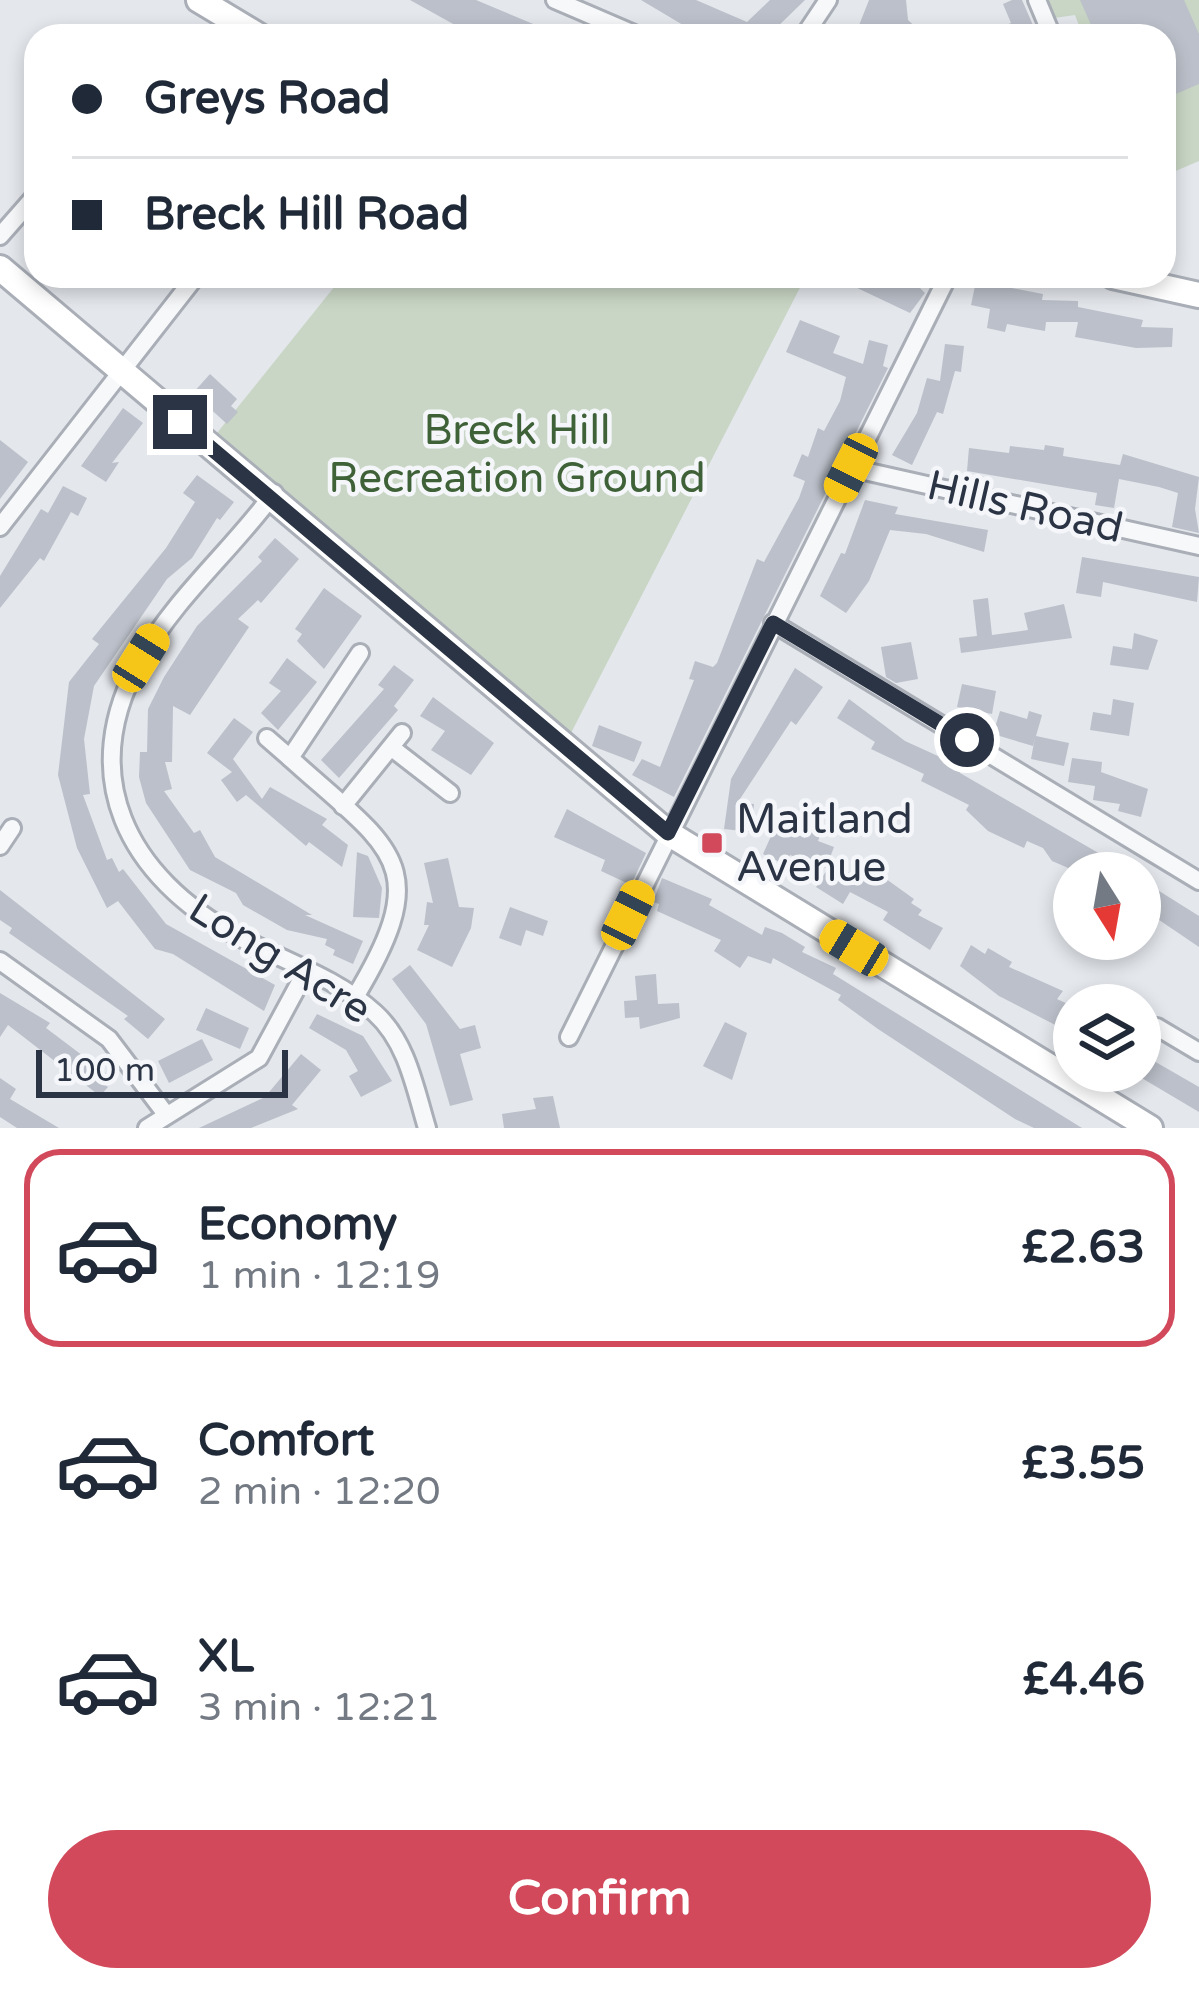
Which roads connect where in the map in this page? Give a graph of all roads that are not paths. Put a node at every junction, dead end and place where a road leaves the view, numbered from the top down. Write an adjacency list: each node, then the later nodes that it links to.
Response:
1 (199, 0): 3 (street)
2 (555, 0): 4 (street)
3 (239, 24)
4 (611, 24)
5 (24, 209): 6 (street)
6 (0, 236)
7 (0, 268): 12 (street)
8 (186, 288): 12 (street)
9 (942, 288): 13 (street)
10 (1165, 288): 11 (street)
11 (1199, 296)
12 (121, 370): 14 (street); 15 (street)
13 (851, 468): 16 (street, Hills Road); 17 (street)
14 (271, 496): 24 (street); 28 (street, Long Acre)
15 (0, 527)
16 (1199, 546)
17 (773, 623): 24 (street); 26 (street)
18 (360, 653): 19 (street)
19 (279, 749): 20 (street); 22 (street)
20 (269, 769)
21 (450, 794): 22 (street)
22 (343, 806): 29 (street)
23 (12, 828): 25 (street)
24 (668, 833): 31 (street); 36 (street)
25 (0, 846)
26 (1199, 880)
27 (0, 961): 33 (street)
28 (306, 971): 29 (street, Long Acre); 33 (street)
29 (355, 997): 35 (street, Long Acre)
30 (1161, 1029): 32 (street)
31 (569, 1037)
32 (1199, 1052)
33 (165, 1113): 34 (street)
34 (147, 1128)
35 (427, 1128)
36 (1150, 1128)

